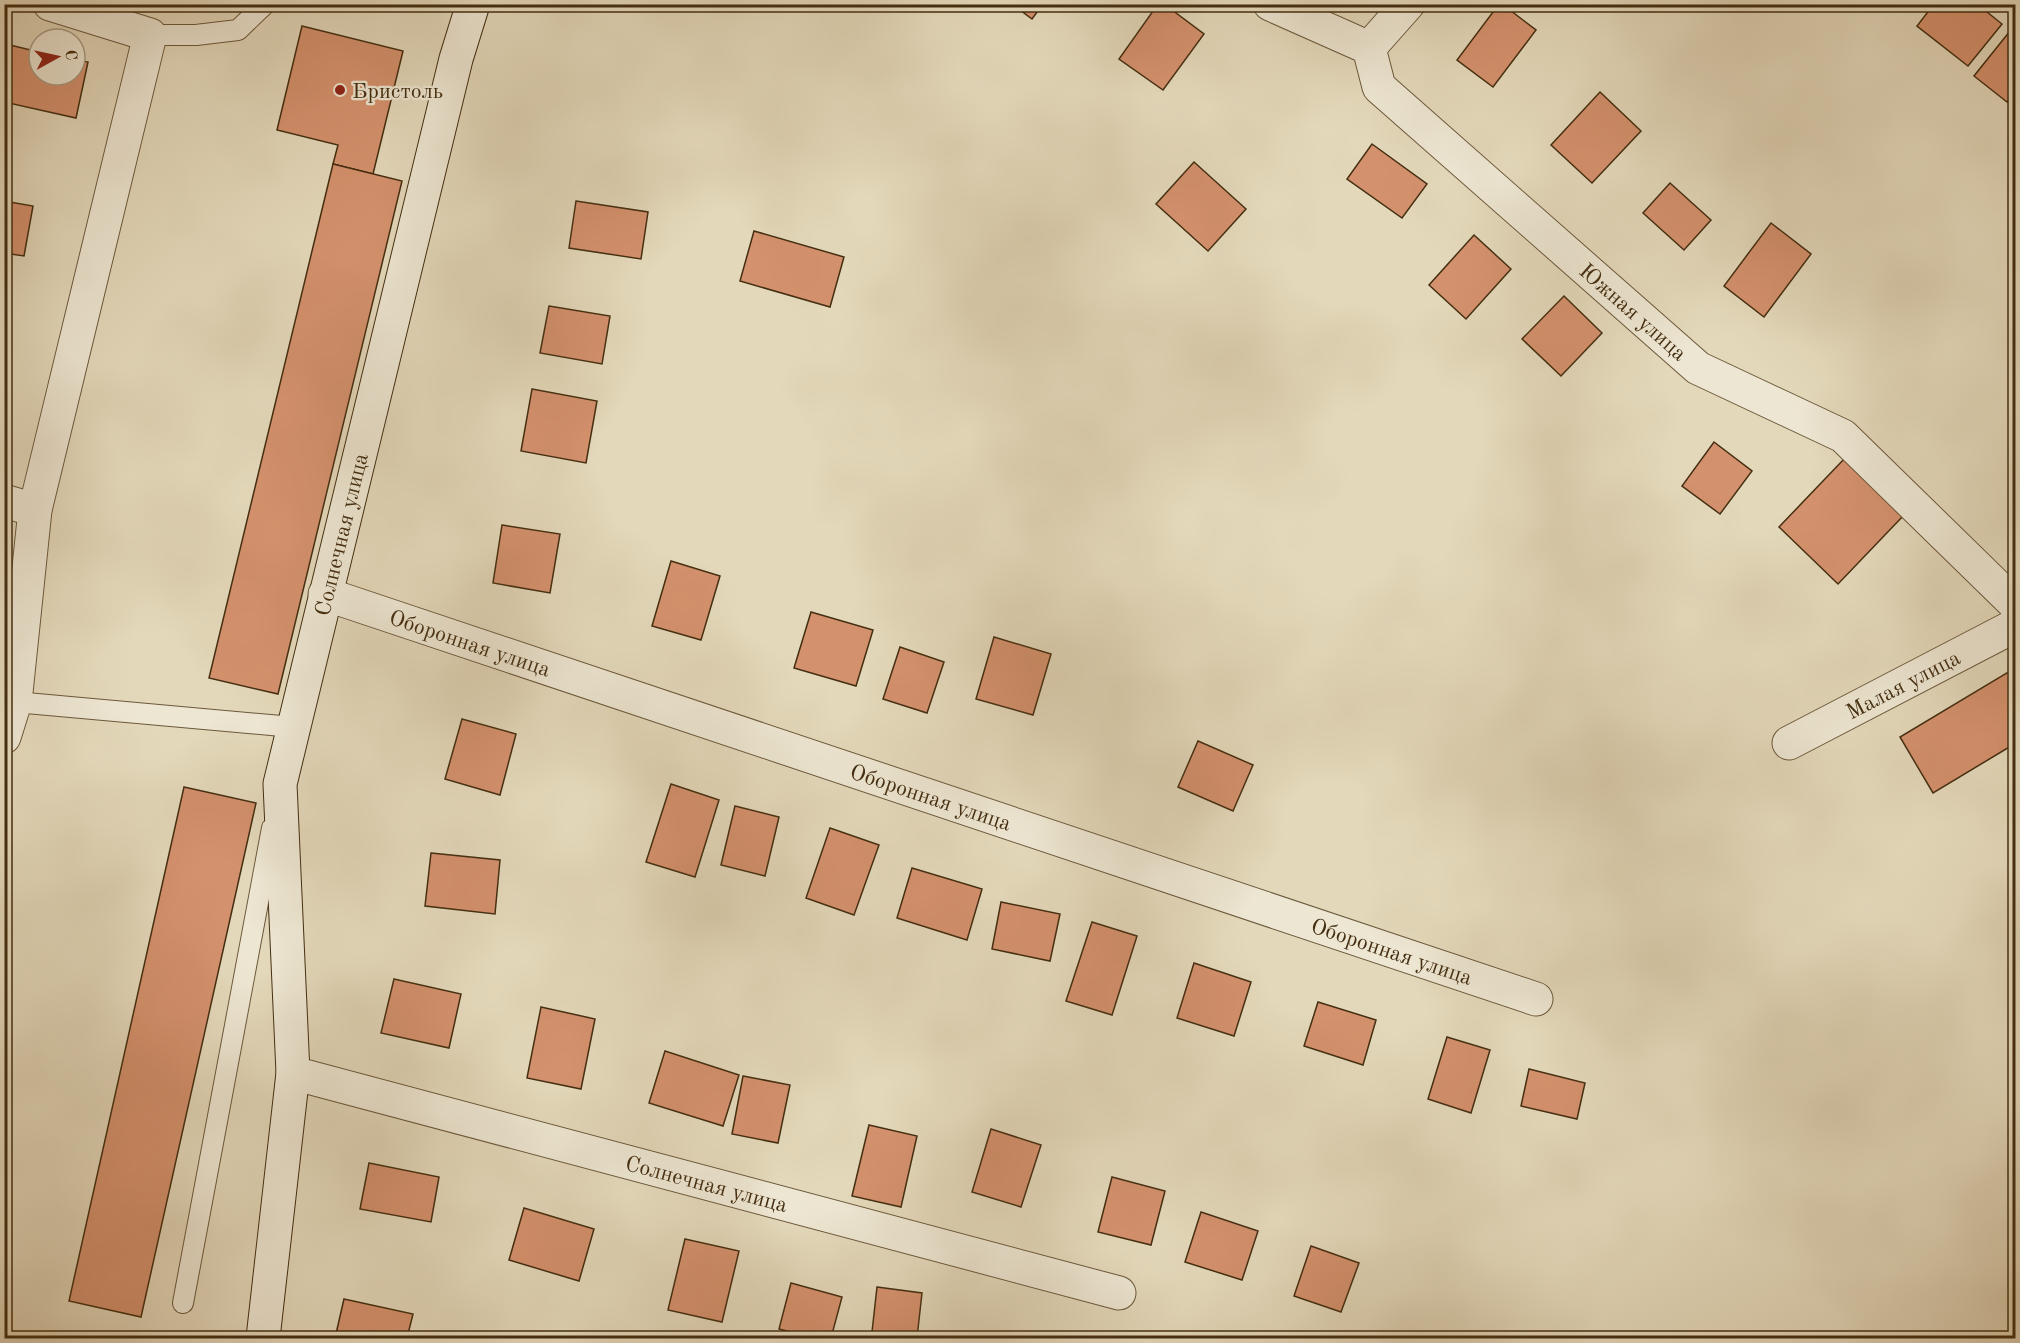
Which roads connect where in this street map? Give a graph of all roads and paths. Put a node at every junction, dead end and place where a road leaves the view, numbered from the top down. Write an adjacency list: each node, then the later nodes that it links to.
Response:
1 (50, 4): 6 (street)
2 (265, 4): 6 (lane)
3 (473, 4): 10 (street, Солнечная улица)
4 (1270, 4): 7 (street)
5 (1408, 4): 7 (street)
6 (150, 35): 9 (street)
7 (1369, 48): 11 (street, Южная улица)
8 (4, 501): 9 (street)
9 (36, 510): 13 (street)
10 (325, 594): 14 (street, Солнечная улица); 18 (street, Оборонная улица)
11 (2016, 605)
12 (2016, 625): 16 (street, Малая улица)
13 (15, 702): 14 (lane); 15 (street)
14 (293, 727): 17 (street, Солнечная улица)
15 (4, 737)
16 (1789, 743)
17 (280, 784): 19 (street, Солнечная улица); 21 (lane)
18 (1536, 999)
19 (293, 1073): 20 (street, Солнечная улица); 22 (street, Солнечная улица)
20 (1119, 1293)
21 (183, 1303)
22 (262, 1338)

